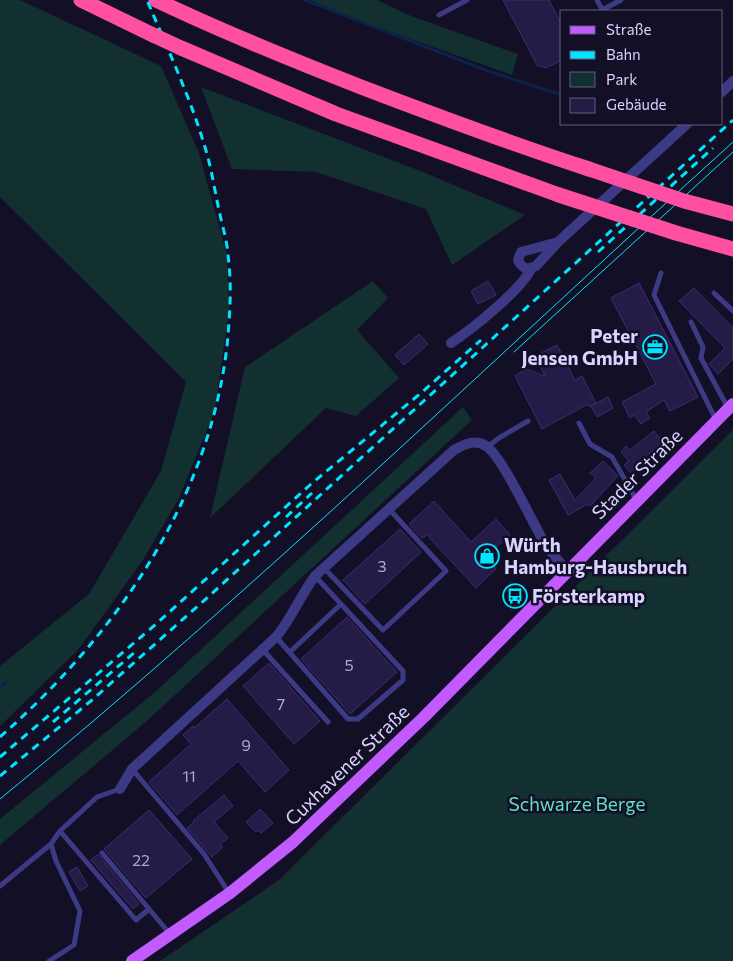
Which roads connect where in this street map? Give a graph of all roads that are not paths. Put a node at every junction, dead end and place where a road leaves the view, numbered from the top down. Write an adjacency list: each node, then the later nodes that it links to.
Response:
1 (81, 0): 12 (highway, bridge)
2 (467, 0): 6 (lane)
3 (621, 0): 5 (lane)
4 (159, 2): 10 (highway, bridge)
5 (613, 2)
6 (439, 15)
7 (733, 82): 8 (street)
8 (723, 91)
9 (686, 125): 11 (street)
10 (733, 214)
11 (558, 242): 13 (street); 13 (street)
12 (733, 249)
13 (530, 269): 18 (street)
14 (661, 273): 21 (lane)
15 (714, 293): 16 (lane)
16 (733, 311)
17 (691, 322): 19 (lane)
18 (451, 343)
19 (731, 406): 21 (main road, Stader Straße)
20 (528, 421): 23 (lane)
21 (716, 421): 24 (main road, Stader Straße)
22 (579, 423): 24 (lane)
23 (487, 447): 25 (street); 27 (street)
24 (638, 501): 27 (main road, Stader Straße)
25 (389, 509): 26 (street); 26 (lane)
26 (324, 568): 28 (street)
27 (568, 571): 40 (main road, Cuxhavener Straße)
28 (315, 576): 29 (lane); 30 (street)
29 (341, 604): 32 (lane); 32 (lane)
30 (276, 637): 31 (street); 32 (lane)
31 (262, 649): 33 (lane); 34 (street)
32 (290, 652)
33 (328, 722)
34 (132, 769): 35 (street); 40 (lane)
35 (120, 789): 36 (lane)
36 (60, 831): 37 (lane); 41 (lane)
37 (51, 844): 39 (lane); 43 (lane)
38 (102, 852): 41 (lane)
39 (0, 886)
40 (230, 893): 42 (main road, Cuxhavener Straße)
41 (149, 909): 42 (lane)
42 (170, 934): 44 (main road, Cuxhavener Straße)
43 (49, 961)
44 (132, 961)

